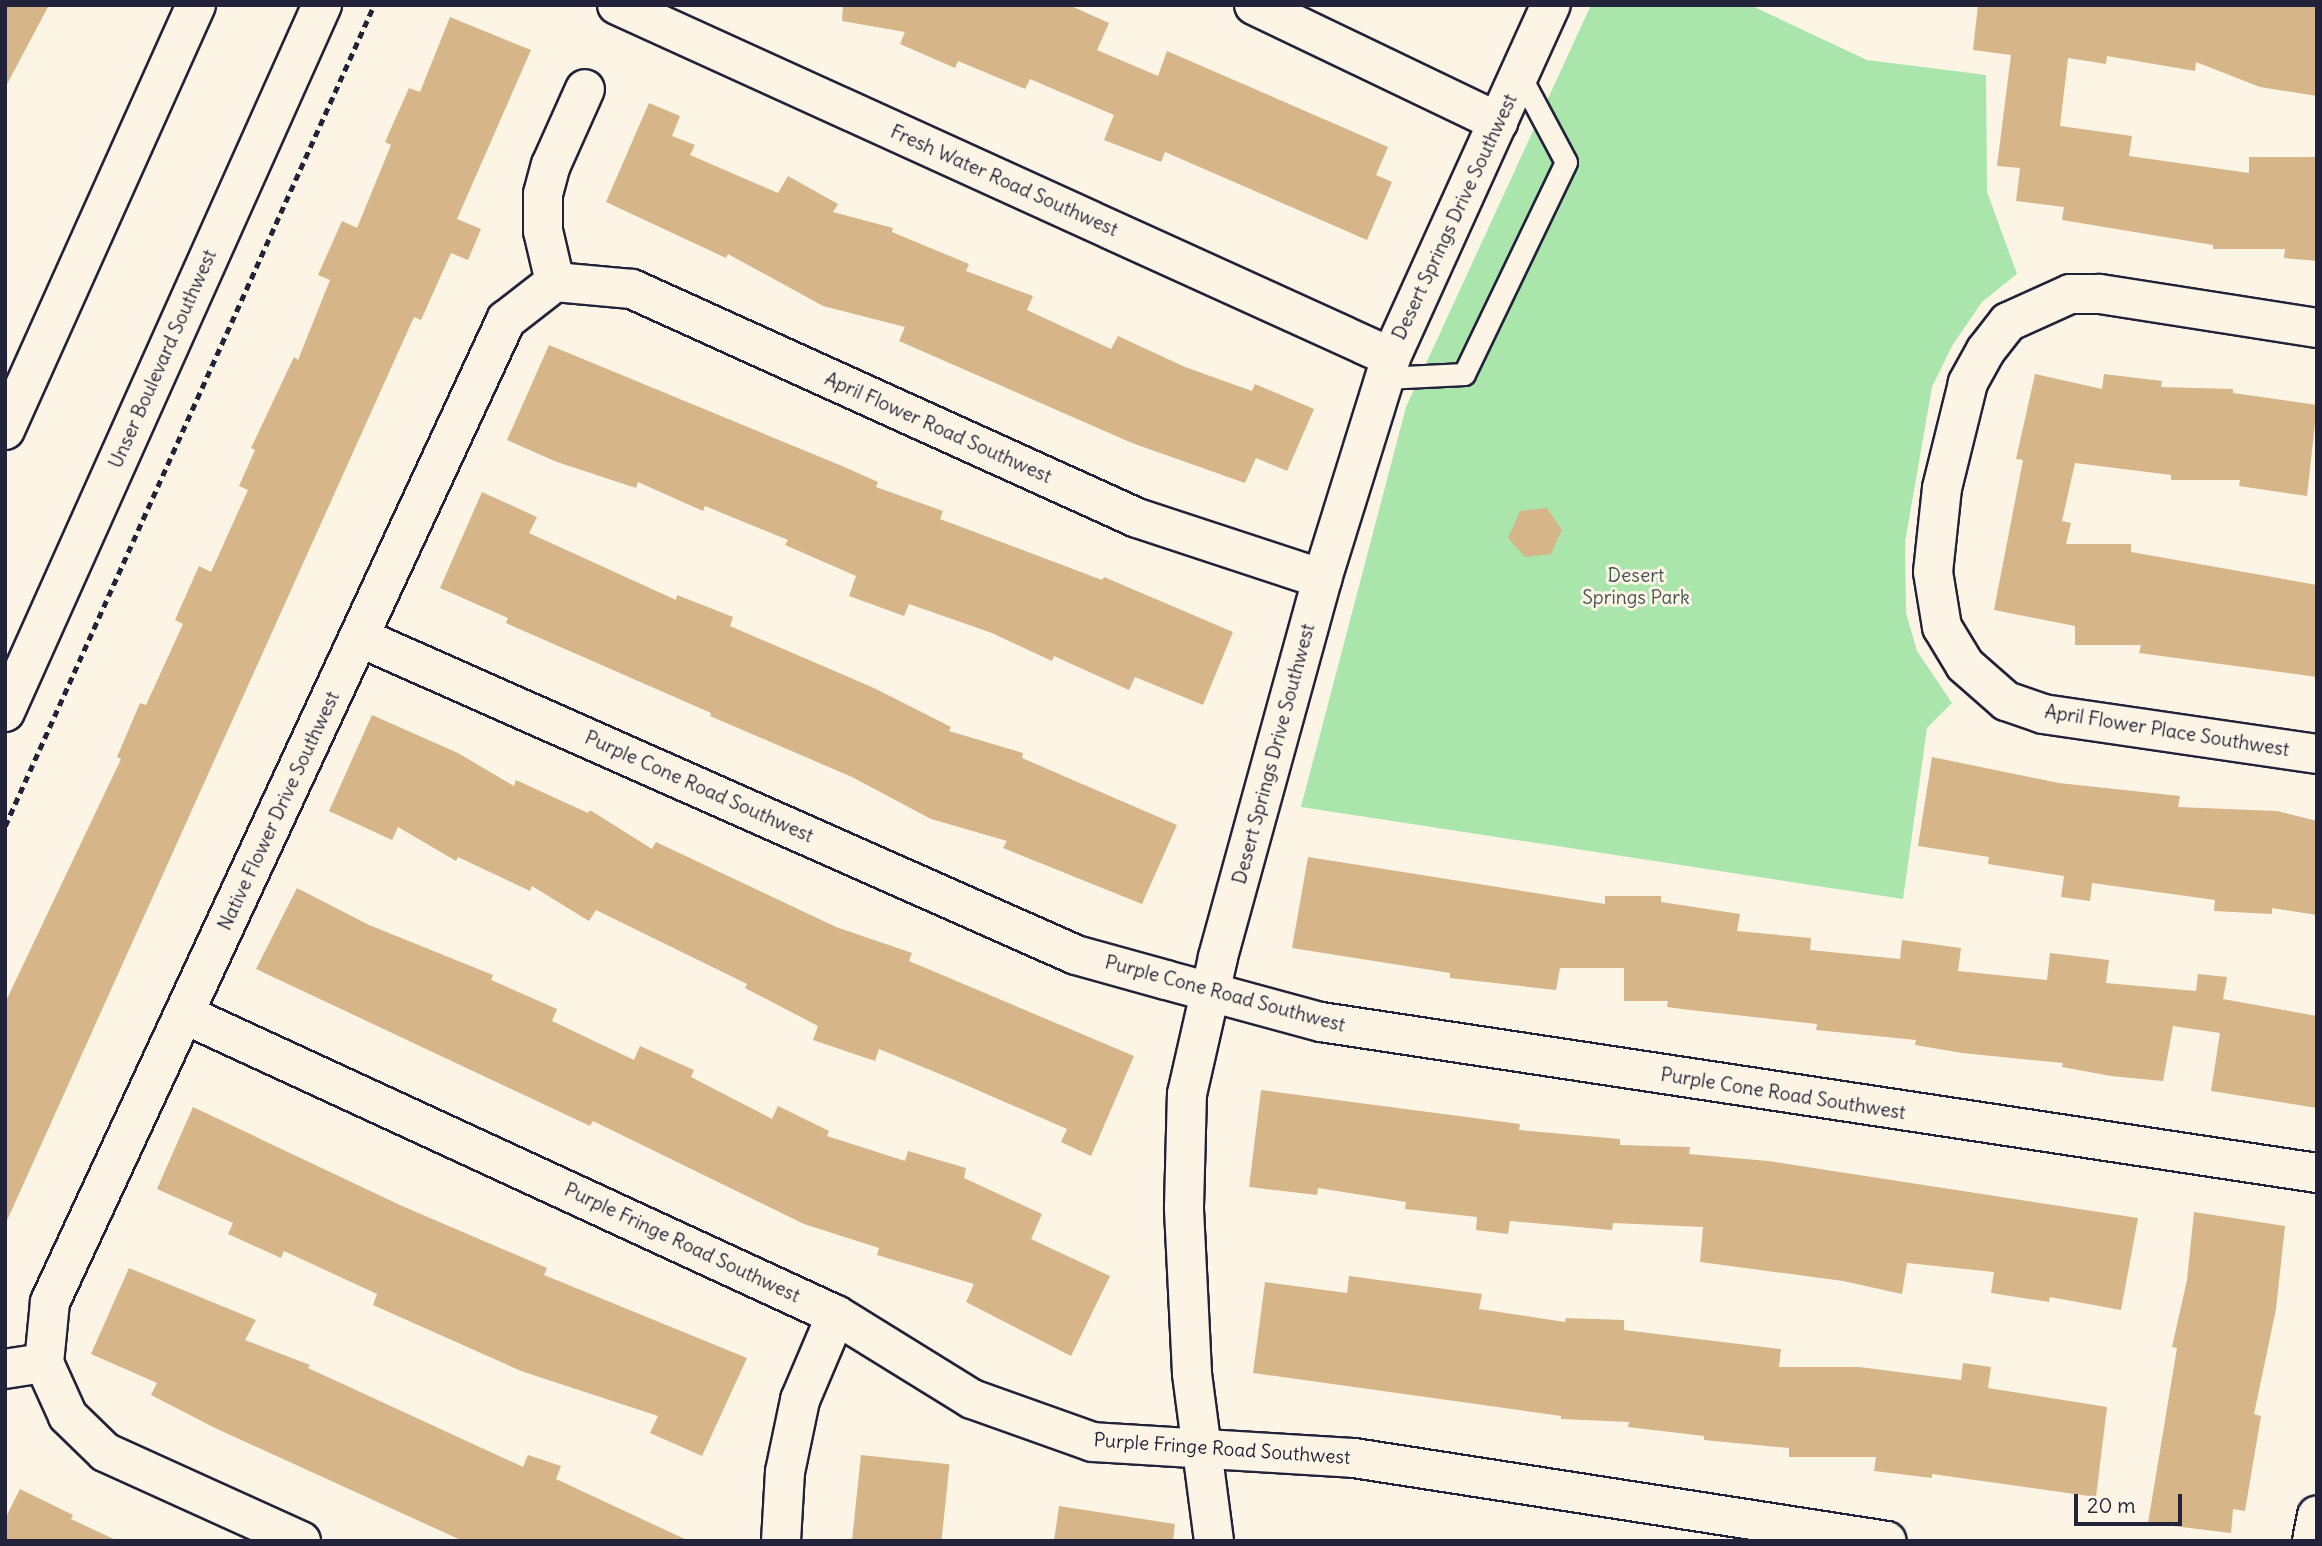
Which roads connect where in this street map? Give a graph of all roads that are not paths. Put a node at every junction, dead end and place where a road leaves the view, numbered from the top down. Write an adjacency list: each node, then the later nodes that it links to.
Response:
1 (197, 5): 12 (street)
2 (322, 5): 15 (street, Unser Boulevard Southwest)
3 (617, 5): 11 (street, Fresh Water Road Southwest)
4 (1254, 5): 8 (street)
5 (1551, 5): 6 (street, Desert Springs Drive Southwest)
6 (1520, 76): 8 (street, Desert Springs Drive Southwest); 11 (lane)
7 (585, 89): 9 (street)
8 (1499, 122): 11 (street, Desert Springs Drive Southwest)
9 (555, 282): 13 (street, April Flower Road Southwest); 14 (street, Native Flower Drive Southwest)
10 (2317, 328): 16 (street, April Flower Place Southwest)
11 (1388, 367): 13 (street, Desert Springs Drive Southwest)
12 (5, 429)
13 (1322, 579): 17 (street, Desert Springs Drive Southwest)
14 (359, 637): 17 (street, Purple Cone Road Southwest); 18 (street, Native Flower Drive Southwest)
15 (5, 712)
16 (2317, 754)
17 (1210, 992): 19 (street, Purple Cone Road Southwest); 23 (street, Desert Springs Drive Southwest)
18 (186, 1014): 20 (street, Purple Fringe Road Southwest); 21 (street, Native Flower Drive Southwest)
19 (2317, 1173)
20 (836, 1315): 23 (street, Purple Fringe Road Southwest); 26 (street)
21 (44, 1363): 22 (street); 25 (street)
22 (5, 1369)
23 (1204, 1451): 27 (street, Desert Springs Drive Southwest); 28 (street, Purple Fringe Road Southwest)
24 (2317, 1514): 29 (street)
25 (301, 1541)
26 (781, 1541)
27 (1214, 1541)
28 (1888, 1541)
29 (2312, 1541)

